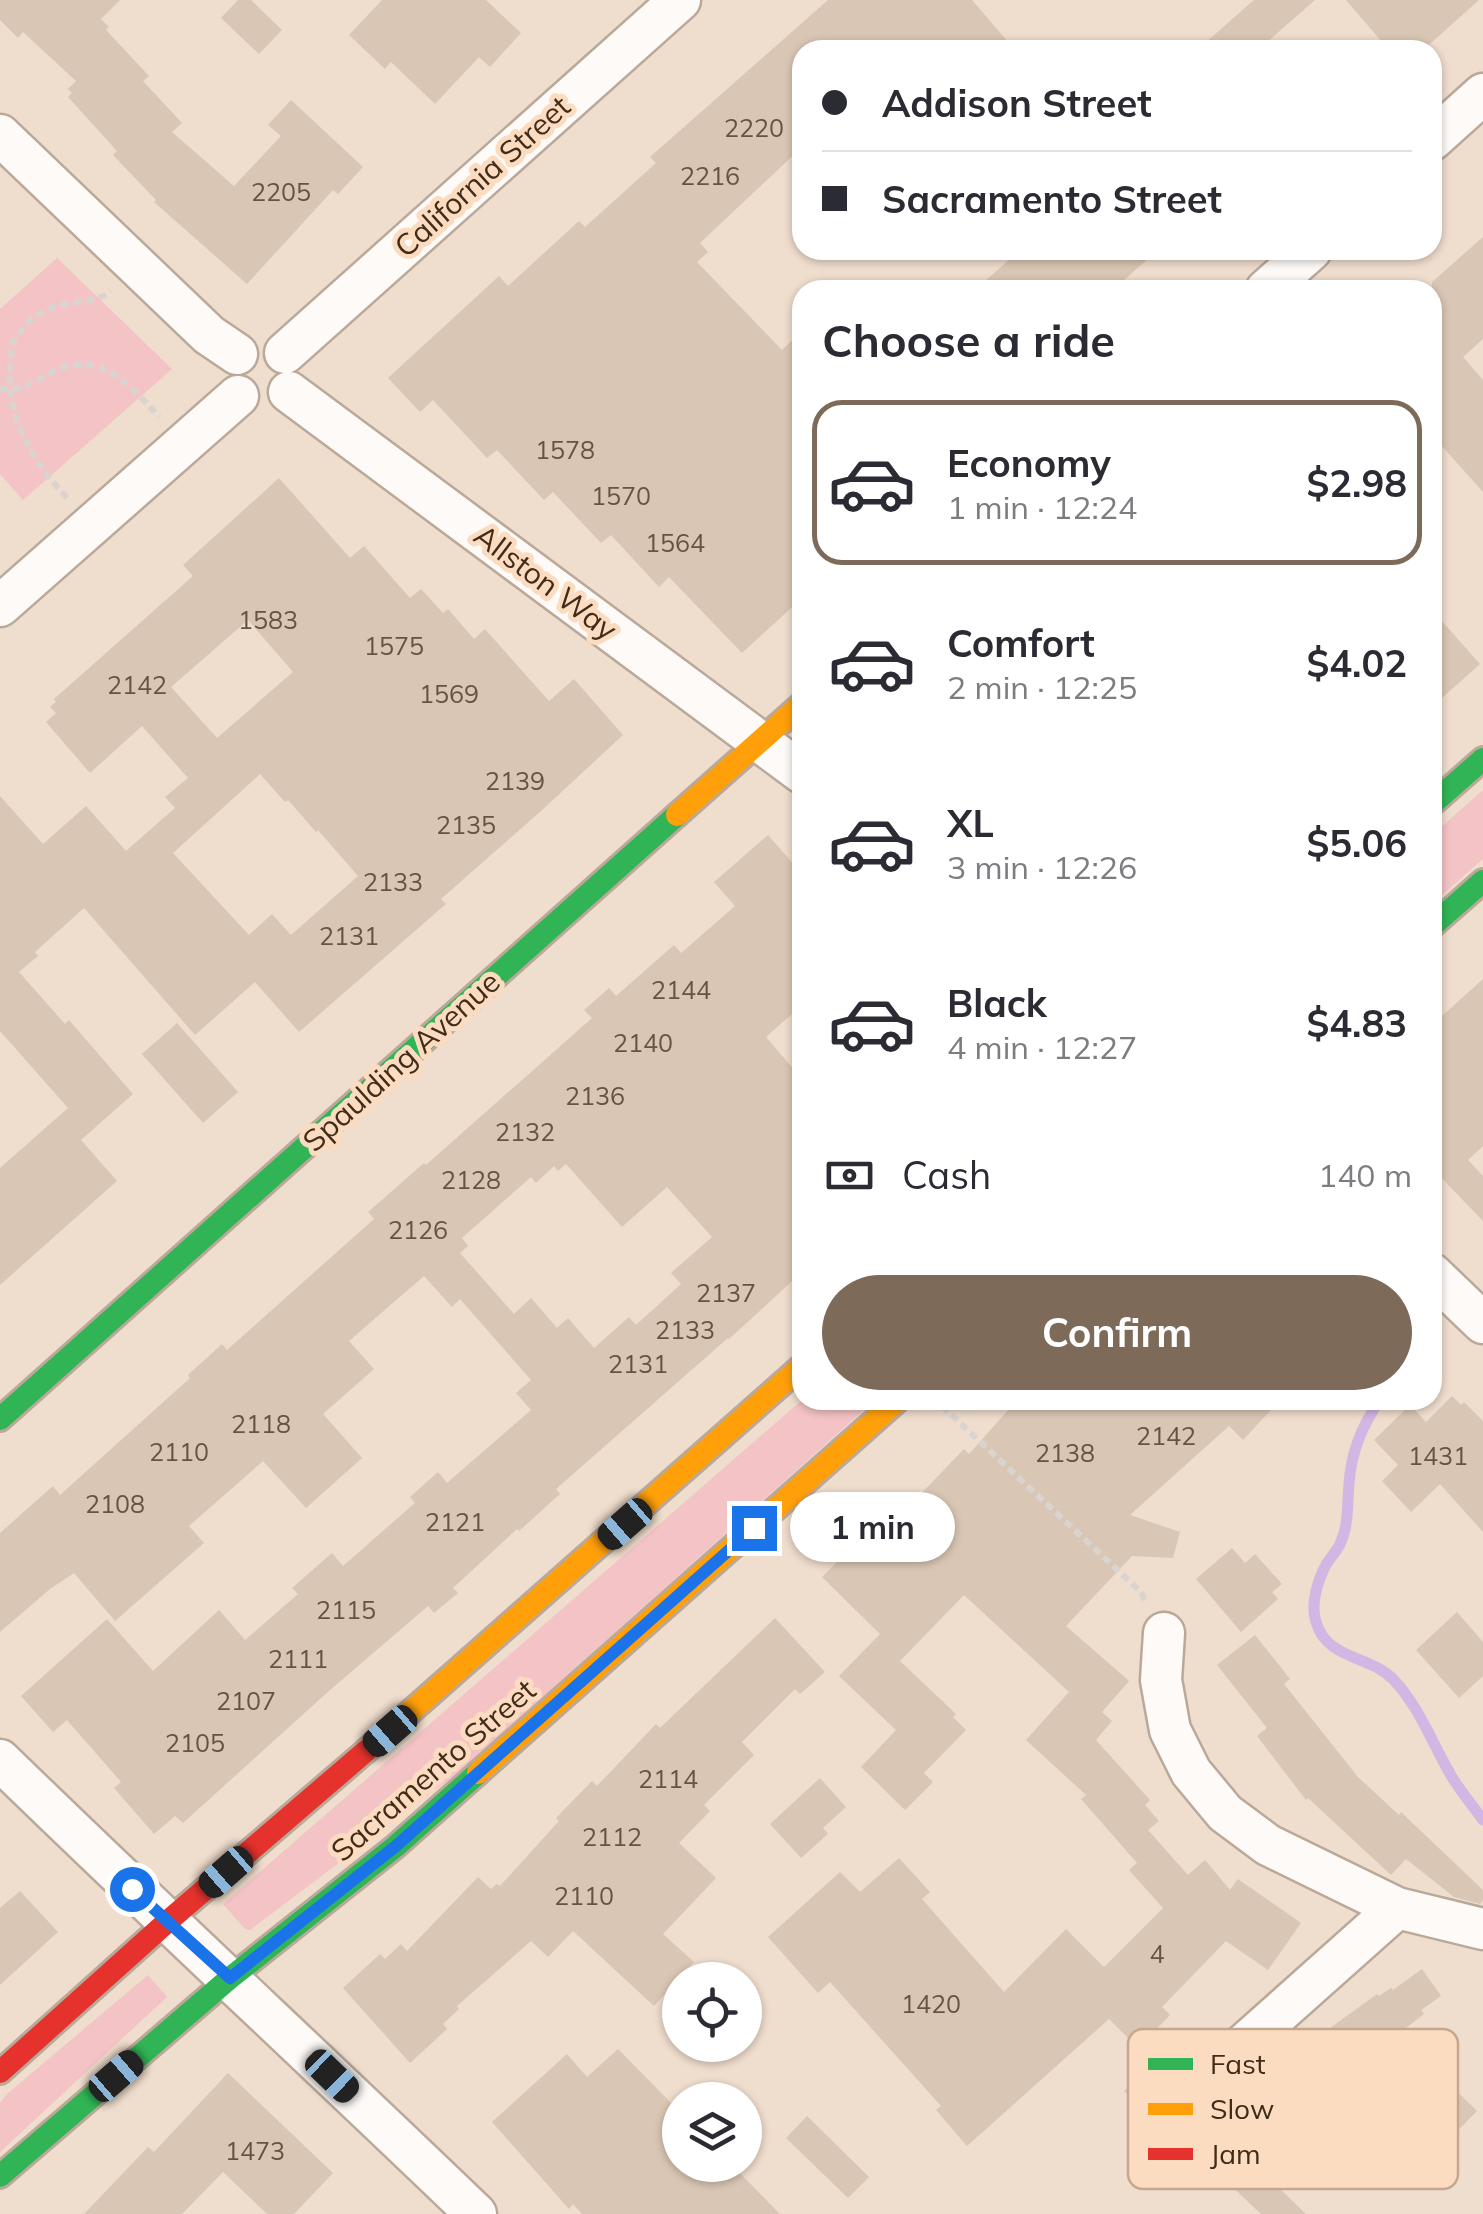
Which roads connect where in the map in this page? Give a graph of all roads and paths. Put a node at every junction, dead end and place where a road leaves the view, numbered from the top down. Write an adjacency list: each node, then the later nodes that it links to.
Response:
1 (680, 0): 9 (street, California Street)
2 (1483, 94): 3 (street)
3 (1442, 131)
4 (0, 134): 6 (street)
5 (1300, 260): 7 (street)
6 (138, 266): 8 (street); 10 (path)
7 (1277, 280)
8 (237, 354): 9 (street); 11 (street)
9 (287, 372): 11 (street); 18 (street, Allston Way)
10 (0, 388): 12 (path); 14 (path)
11 (238, 396): 14 (street)
12 (2, 398)
13 (10, 429): 15 (path)
14 (184, 444): 15 (street)
15 (92, 525): 16 (street)
16 (0, 606)
17 (792, 713): 18 (street, Spaulding Avenue)
18 (760, 742): 20 (street, Allston Way); 29 (street, Spaulding Avenue)
19 (1483, 760): 21 (street)
20 (792, 766)
21 (1442, 795)
22 (1483, 881): 23 (street)
23 (1442, 917)
24 (1442, 1284): 25 (street)
25 (1483, 1323)
26 (792, 1375): 33 (street, Sacramento Street)
27 (887, 1410): 35 (street, Sacramento Street)
28 (947, 1410): 30 (path)
29 (0, 1419)
30 (1164, 1633): 32 (street)
31 (0, 1760): 33 (street)
32 (1396, 1908): 34 (street); 36 (street)
33 (167, 1922): 35 (street); 37 (street, Sacramento Street)
34 (1483, 1930)
35 (230, 1978): 38 (street, Sacramento Street); 39 (street)
36 (1261, 2029)
37 (0, 2072)
38 (0, 2176)
39 (476, 2214)

